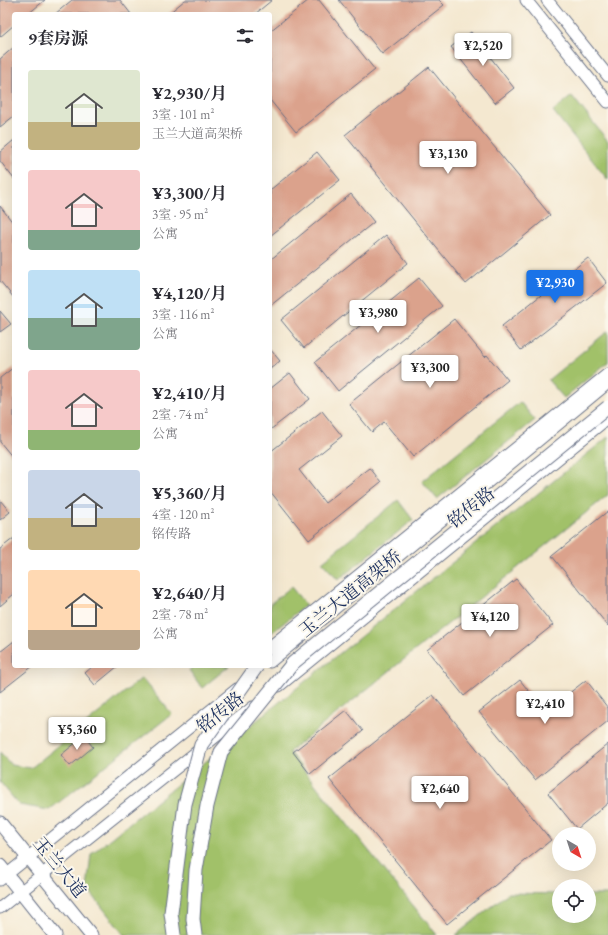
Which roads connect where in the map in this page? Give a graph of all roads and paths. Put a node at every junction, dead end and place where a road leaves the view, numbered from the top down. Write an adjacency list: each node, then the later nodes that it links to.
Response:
1 (526, 0): 4 (main road)
2 (547, 0): 3 (main road)
3 (608, 76)
4 (608, 102)
5 (608, 375): 9 (main road, 玉兰大道高架桥)
6 (608, 383): 10 (main road, 铭传路)
7 (608, 407): 22 (main road, 玉兰大道高架桥, bridge)
8 (608, 418): 16 (main road, 铭传路)
9 (272, 646)
10 (272, 660)
11 (256, 668): 21 (main road, bridge)
12 (263, 668): 14 (main road, 铭传路)
13 (0, 823): 14 (main road, 玉兰大道)
14 (28, 857): 15 (main road, 铭传路); 16 (main road, 玉兰大道)
15 (2, 874): 17 (main road)
16 (42, 875): 17 (main road, 铭传路); 20 (main road, 玉兰大道)
17 (21, 892): 18 (main road, 铭传路); 19 (main road)
18 (0, 908)
19 (55, 935)
20 (91, 935)
21 (174, 935)
22 (194, 935)

